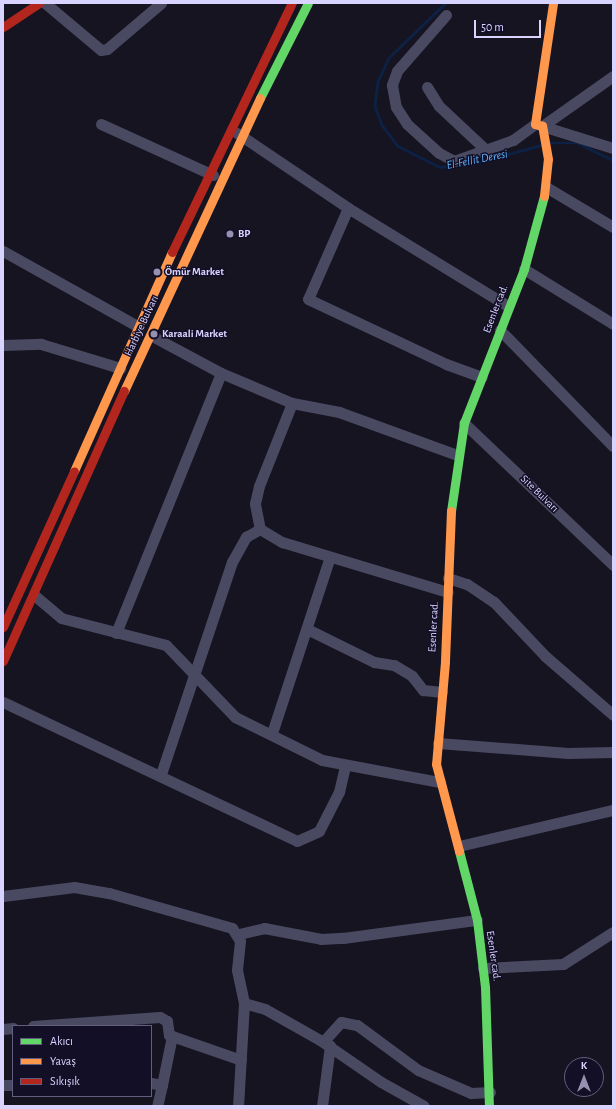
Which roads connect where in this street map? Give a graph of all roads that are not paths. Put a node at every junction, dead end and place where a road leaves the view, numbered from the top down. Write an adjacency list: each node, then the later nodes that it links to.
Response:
1 (40, 3): 8 (main road)
2 (45, 3): 3 (street)
3 (161, 3)
4 (292, 3): 13 (main road, Harbiye Bulvarı)
5 (308, 3): 14 (main road, Harbiye Bulvarı)
6 (553, 3): 12 (main road, Esenler cad.)
7 (446, 16): 16 (street)
8 (3, 27)
9 (613, 76): 12 (street)
10 (427, 86): 16 (street)
11 (102, 124): 17 (street)
12 (539, 125): 15 (street); 16 (street); 19 (main road, Esenler cad.)
13 (230, 128): 14 (street); 17 (main road, Harbiye Bulvarı)
14 (242, 135): 18 (main road, Harbiye Bulvarı); 20 (street)
15 (613, 148)
16 (486, 150)
17 (208, 173): 18 (street); 26 (main road, Harbiye Bulvarı)
18 (220, 179): 28 (main road, Harbiye Bulvarı)
19 (546, 187): 21 (street); 23 (main road, Esenler cad.)
20 (348, 208): 24 (street); 32 (street)
21 (613, 227)
22 (3, 252): 26 (street)
23 (524, 269): 24 (main road, Esenler cad.); 25 (street)
24 (508, 306): 27 (main road, Esenler cad.)
25 (613, 324)
26 (139, 327): 30 (main road, Harbiye Bulvarı)
27 (500, 330): 32 (main road, Esenler cad.); 35 (street)
28 (152, 336): 31 (street); 42 (main road, Harbiye Bulvarı)
29 (6, 341): 30 (street)
30 (120, 368): 43 (main road, Harbiye Bulvarı)
31 (221, 373): 33 (street); 45 (street)
32 (482, 377): 34 (main road, Esenler cad.)
33 (292, 403): 36 (street); 37 (street)
34 (464, 423): 36 (main road, Esenler cad.); 39 (street, Site Bulvarı)
35 (613, 446)
36 (457, 455): 40 (main road, Esenler cad.)
37 (260, 529): 38 (street); 47 (street)
38 (330, 557): 41 (street); 44 (street)
39 (613, 565)
40 (448, 578): 41 (main road, Esenler cad.); 50 (street)
41 (448, 592): 48 (main road, Esenler cad.)
42 (34, 595): 45 (street); 46 (main road, Harbiye Bulvarı)
43 (3, 627)
44 (307, 630): 48 (street); 51 (street)
45 (116, 633): 47 (street)
46 (3, 661)
47 (193, 675): 51 (street); 55 (street)
48 (442, 692): 52 (main road, Esenler cad.)
49 (3, 702): 55 (street)
50 (613, 715)
51 (272, 733): 54 (street)
52 (438, 743): 53 (street); 56 (main road, Esenler cad.)
53 (613, 752)
54 (344, 767): 55 (street); 56 (street)
55 (161, 774)
56 (440, 782): 58 (main road, Esenler cad.)
57 (613, 810): 58 (street)
58 (459, 846): 60 (main road, Esenler cad.)
59 (3, 896): 62 (street)
60 (476, 920): 62 (street); 63 (main road, Esenler cad.)
61 (613, 932): 63 (street)
62 (238, 934): 64 (street)
63 (482, 968): 70 (main road, Esenler cad.)
64 (244, 1003): 67 (street); 68 (street)
65 (47, 1025): 66 (street)
66 (172, 1036): 68 (street); 69 (street)
67 (326, 1044): 70 (street); 73 (street); 74 (street)
68 (241, 1060): 72 (street)
69 (156, 1084): 71 (street)
70 (490, 1092): 75 (main road, Esenler cad.)
71 (157, 1106)
72 (238, 1106)
73 (322, 1106)
74 (424, 1106)
75 (489, 1106)

